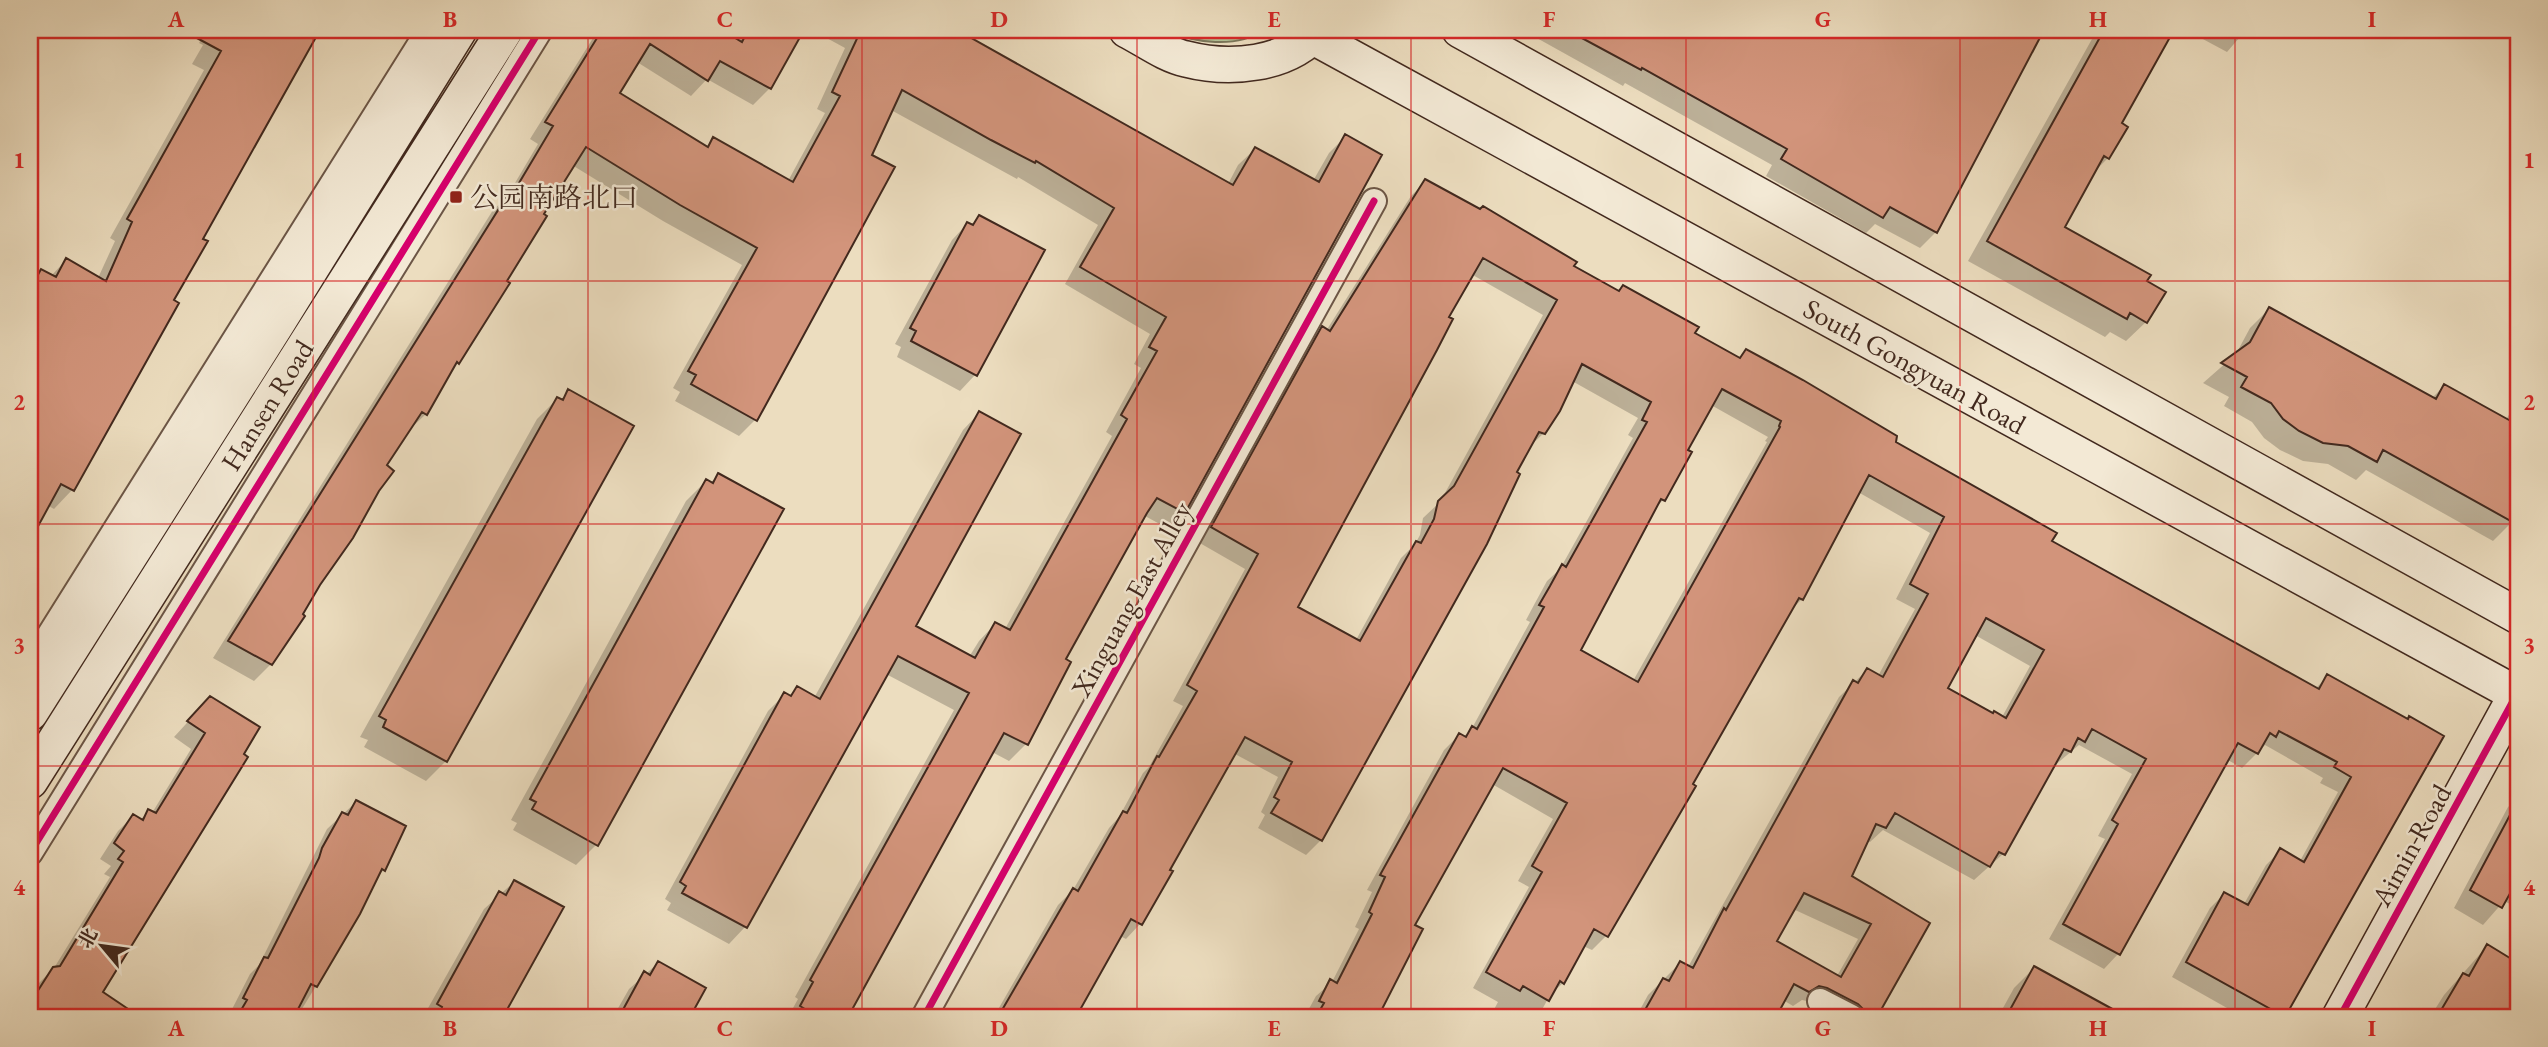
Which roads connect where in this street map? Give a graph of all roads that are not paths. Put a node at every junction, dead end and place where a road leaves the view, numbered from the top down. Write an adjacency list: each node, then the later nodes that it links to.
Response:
1 (429, 30): 10 (street)
2 (459, 30): 12 (main road, Hansen Road)
3 (505, 30): 13 (main road, Hansen Road)
4 (540, 30): 14 (street)
5 (1127, 30): 6 (main road)
6 (1315, 33): 11 (main road, South Gongyuan Road)
7 (1473, 33): 9 (main road)
8 (1374, 201): 16 (street, Xinguang East Alley)
9 (2518, 616)
10 (30, 666)
11 (2518, 694): 18 (main road, Aimin Road)
12 (30, 713)
13 (30, 781)
14 (30, 853)
15 (1820, 1001): 17 (street)
16 (924, 1017)
17 (1851, 1017)
18 (2340, 1017)

